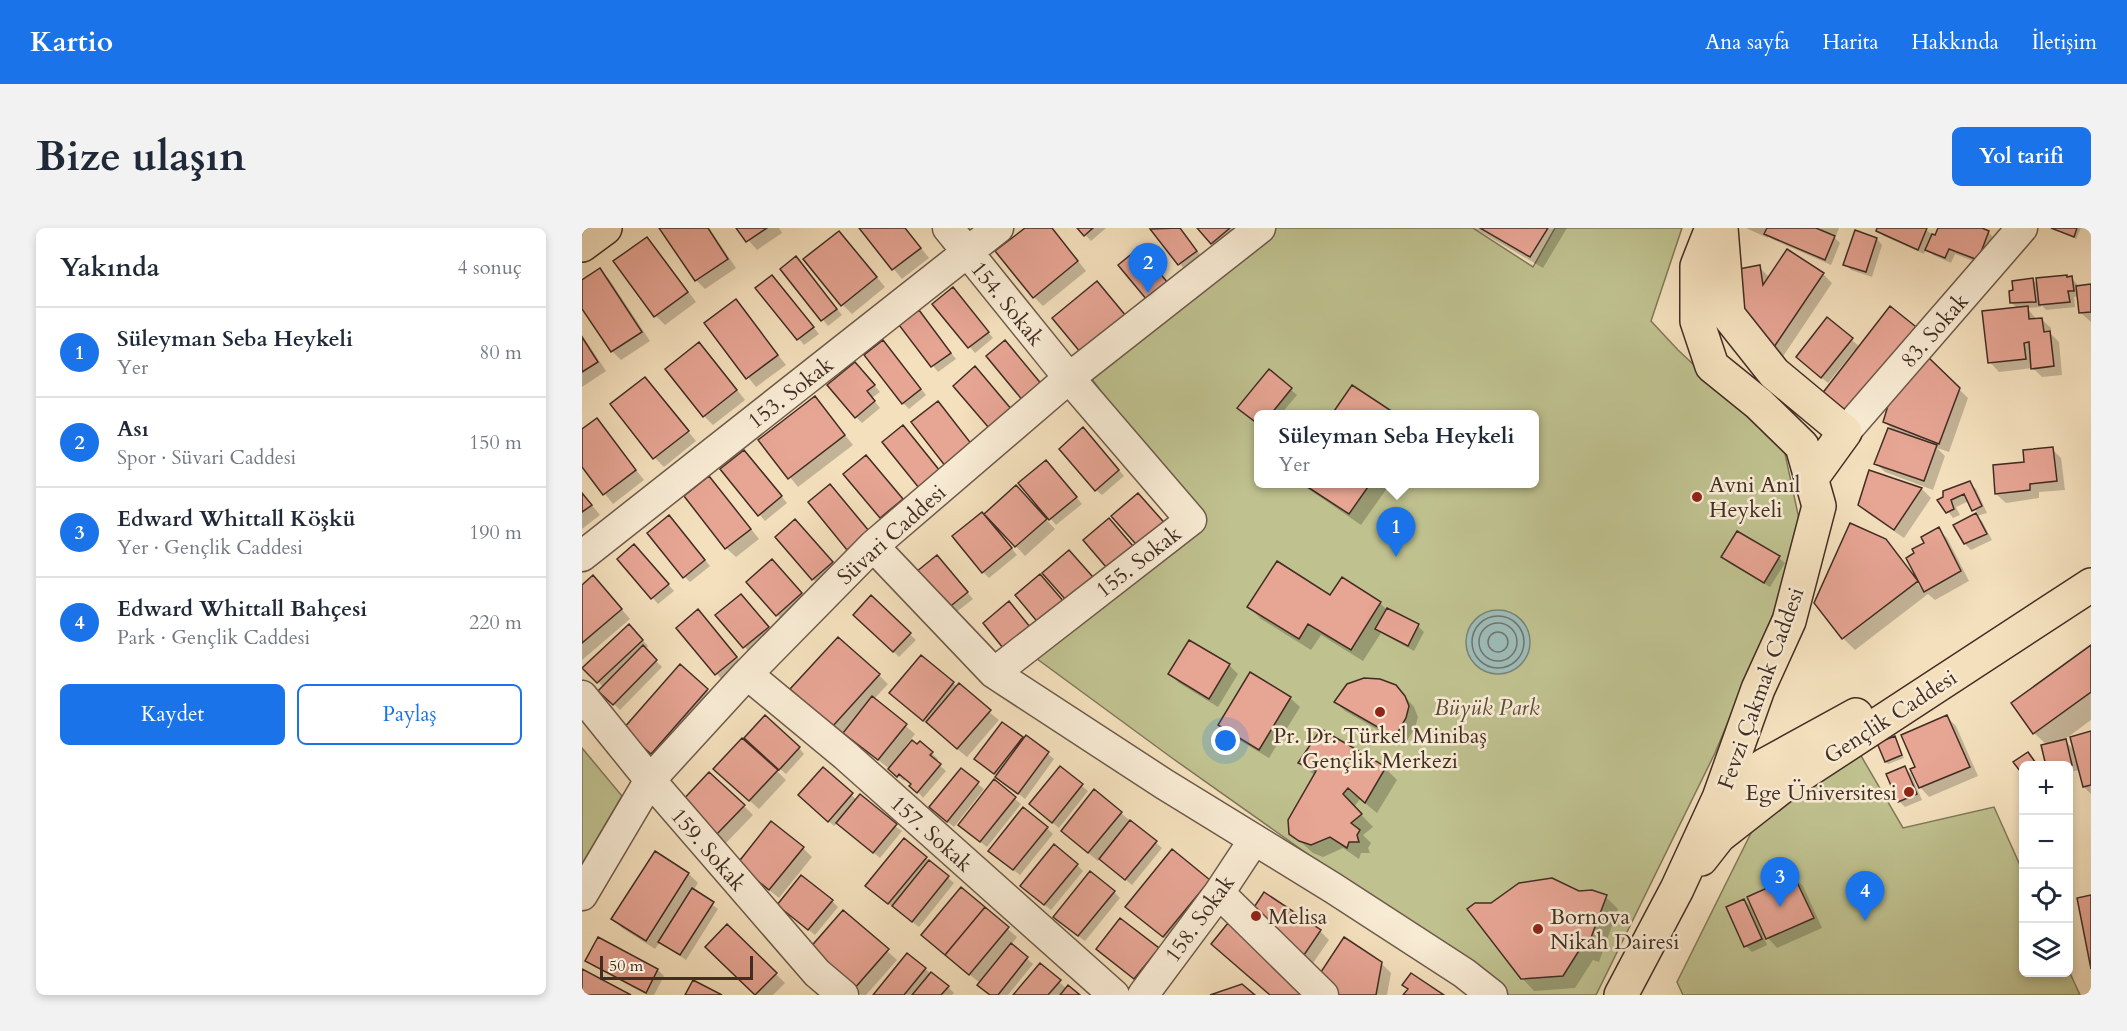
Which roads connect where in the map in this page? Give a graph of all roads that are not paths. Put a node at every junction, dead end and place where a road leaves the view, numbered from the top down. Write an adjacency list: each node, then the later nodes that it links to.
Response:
1 (605, 228): 8 (main road)
2 (948, 228): 9 (street, 154. Sokak)
3 (998, 228): 9 (street, 153. Sokak)
4 (1260, 228): 10 (street, Süvari Caddesi)
5 (1712, 228): 12 (main road, Fevzi Çakmak Caddesi)
6 (1721, 228): 11 (main road)
7 (2022, 228): 11 (street, 83. Sokak)
8 (582, 245)
9 (967, 252): 10 (street, 154. Sokak); 14 (street, 153. Sokak)
10 (1069, 378): 13 (street, Süvari Caddesi); 18 (street, 155. Sokak)
11 (1845, 432): 12 (main road)
12 (1811, 479): 20 (main road, Fevzi Çakmak Caddesi)
13 (873, 546): 17 (street, Süvari Caddesi); 18 (street)
14 (582, 556)
15 (2091, 561): 21 (main road, Gençlik Caddesi)
16 (2091, 585): 21 (main road, Gençlik Caddesi)
17 (747, 674): 22 (street, Süvari Caddesi); 30 (street, 157. Sokak)
18 (994, 674): 24 (street)
19 (584, 701): 22 (street, 159. Sokak)
20 (1744, 730): 21 (main road); 23 (main road, Fevzi Çakmak Caddesi)
21 (1772, 777): 23 (main road, Gençlik Caddesi); 25 (main road, Gençlik Caddesi)
22 (650, 780): 27 (street, Süvari Caddesi); 28 (street, 159. Sokak)
23 (1719, 798): 25 (main road, Fevzi Çakmak Caddesi)
24 (1254, 840): 26 (street, 158. Sokak); 33 (street)
25 (1677, 889): 34 (main road, Fevzi Çakmak Caddesi)
26 (1219, 893): 31 (street, 158. Sokak); 32 (street)
27 (582, 895)
28 (811, 984): 29 (street, 159. Sokak)
29 (843, 995)
30 (1114, 995)
31 (1143, 995)
32 (1323, 995)
33 (1492, 995)
34 (1621, 995)

